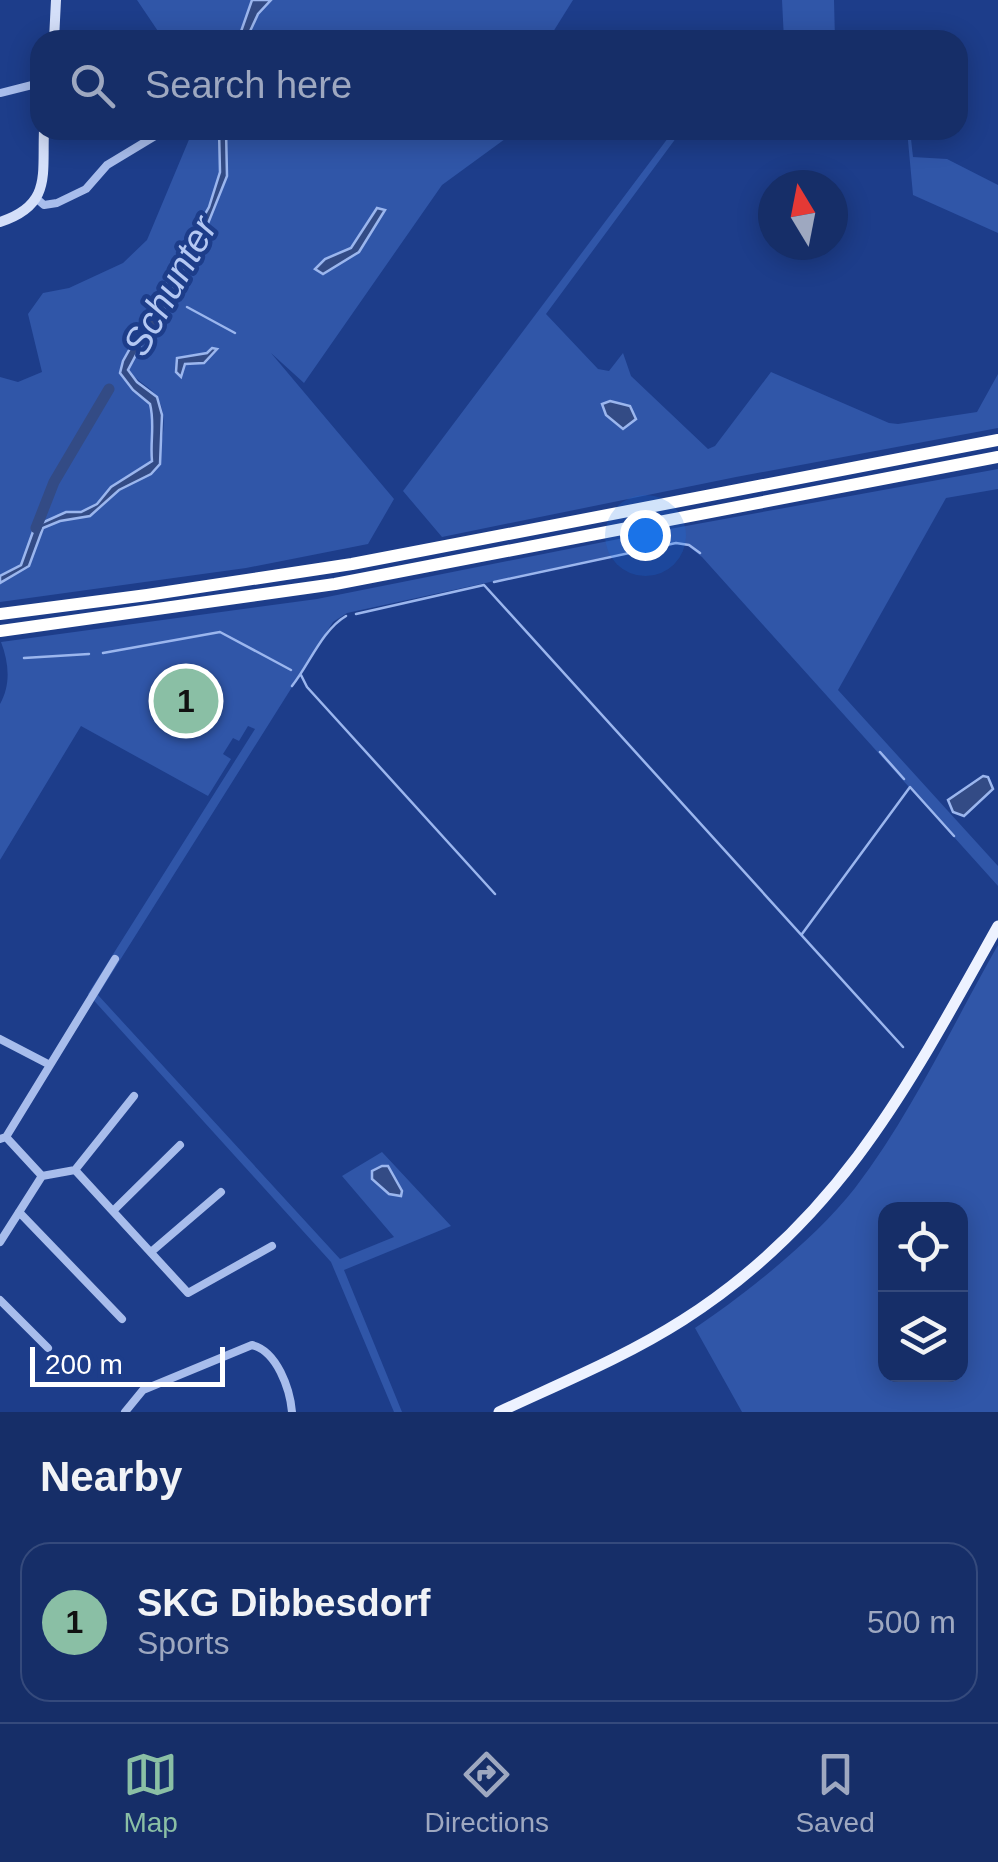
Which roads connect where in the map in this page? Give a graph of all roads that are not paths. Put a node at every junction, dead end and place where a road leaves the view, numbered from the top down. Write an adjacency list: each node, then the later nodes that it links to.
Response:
1 (56, 0): 2 (main road)
2 (54, 30)
3 (30, 86): 4 (street)
4 (0, 93)
5 (44, 140): 7 (main road)
6 (149, 140): 7 (street)
7 (36, 198): 8 (main road)
8 (0, 222)
9 (998, 440): 11 (highway)
10 (998, 461): 12 (highway)
11 (0, 614)
12 (0, 630)
13 (998, 926): 34 (main road)
14 (115, 959): 16 (street)
15 (0, 1038): 16 (street)
16 (50, 1065): 18 (street)
17 (134, 1096): 20 (street)
18 (3, 1138): 21 (street)
19 (180, 1145): 23 (street)
20 (75, 1170): 21 (street); 23 (street)
21 (42, 1176): 24 (street)
22 (222, 1192): 27 (street)
23 (113, 1211): 27 (street)
24 (19, 1212): 25 (street); 29 (street)
25 (0, 1242)
26 (272, 1246): 27 (street)
27 (151, 1252)
28 (0, 1300): 30 (street)
29 (122, 1319)
30 (48, 1348)
31 (126, 1409): 32 (street); 33 (street)
32 (138, 1412)
33 (292, 1412)
34 (499, 1412)

